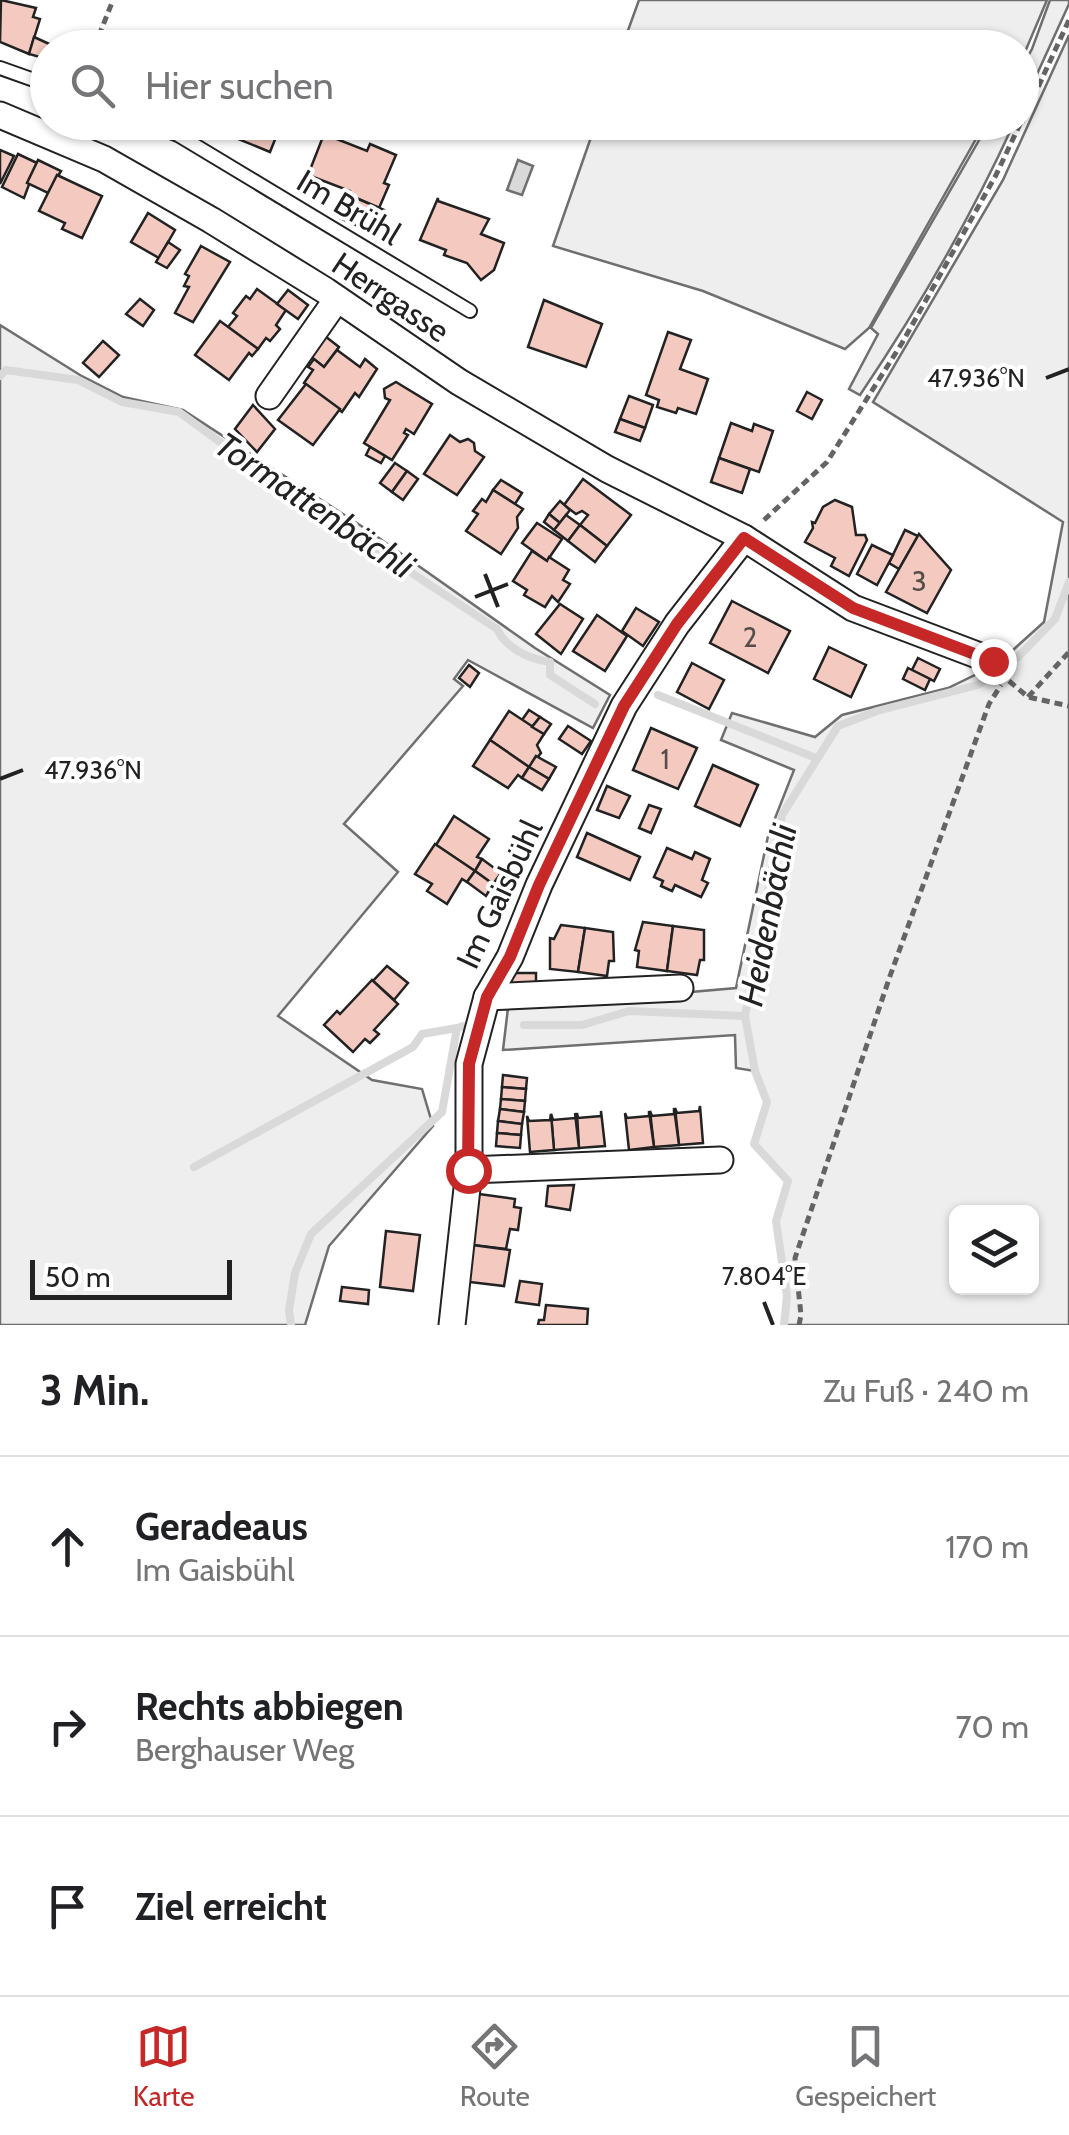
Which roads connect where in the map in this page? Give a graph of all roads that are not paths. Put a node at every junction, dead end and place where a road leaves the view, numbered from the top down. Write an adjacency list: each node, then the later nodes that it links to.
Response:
1 (0, 68): 2 (lane)
2 (30, 79)
3 (0, 115): 4 (street, Herrgasse)
4 (30, 128)
5 (59, 140): 7 (street, Herrgasse)
6 (186, 140): 8 (lane, Im Brühl)
7 (337, 299): 9 (street); 10 (street, Herrgasse)
8 (470, 311)
9 (269, 396)
10 (744, 538): 11 (street, Herrgasse); 13 (street, Im Gaisbühl)
11 (1001, 672)
12 (680, 988): 13 (street)
13 (487, 997): 15 (street, Im Gaisbühl)
14 (720, 1160): 15 (street)
15 (468, 1170): 16 (street, Im Gaisbühl)
16 (452, 1325)

